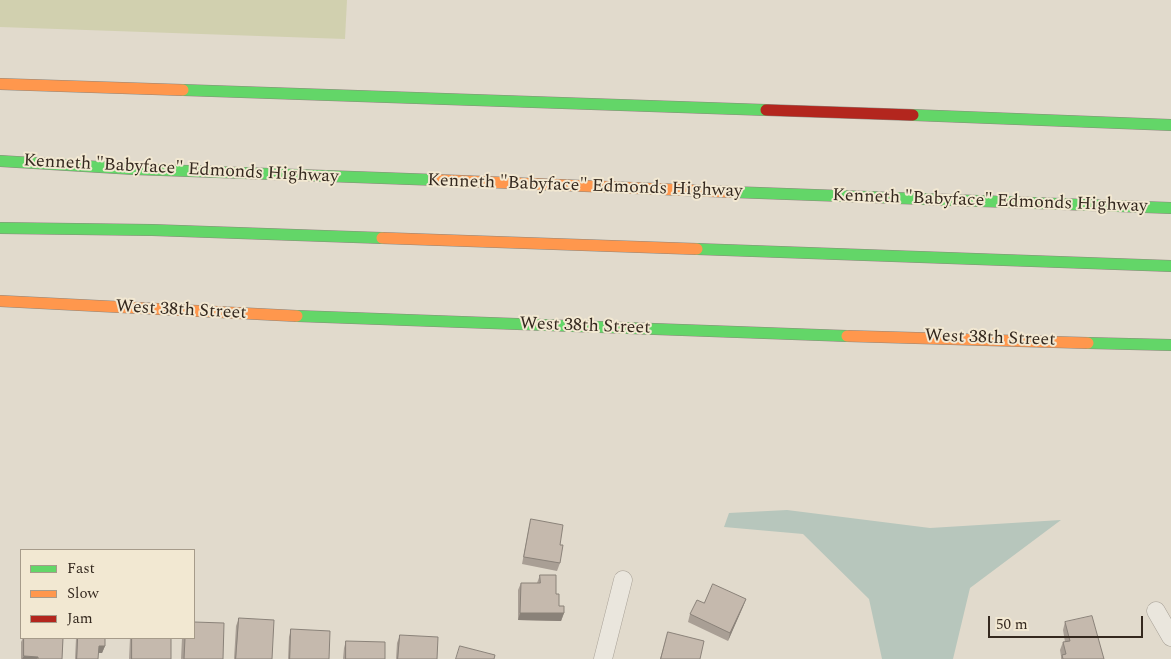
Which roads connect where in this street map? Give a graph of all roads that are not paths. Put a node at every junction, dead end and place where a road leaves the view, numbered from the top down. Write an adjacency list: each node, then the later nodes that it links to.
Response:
1 (0, 84): 2 (main road)
2 (1171, 125)
3 (0, 161): 4 (main road, Kenneth "Babyface" Edmonds Highway)
4 (1171, 208)
5 (0, 228): 6 (main road)
6 (1171, 266)
7 (0, 301): 8 (main road, West 38th Street)
8 (1171, 345)
9 (623, 580): 12 (street)
10 (1156, 611): 11 (street)
11 (1171, 637)
12 (603, 659)

